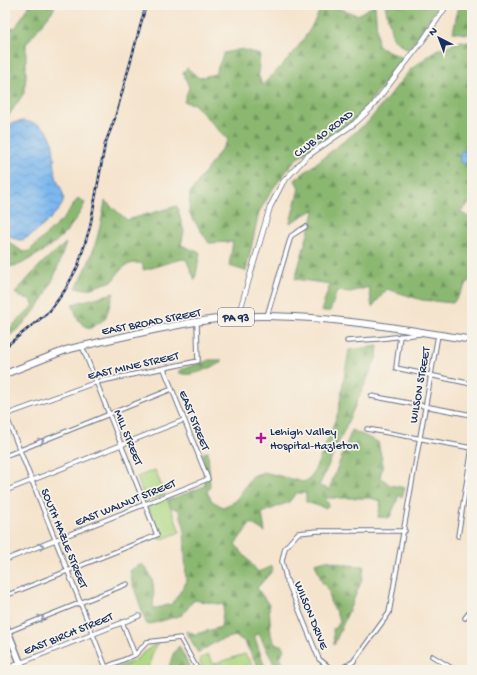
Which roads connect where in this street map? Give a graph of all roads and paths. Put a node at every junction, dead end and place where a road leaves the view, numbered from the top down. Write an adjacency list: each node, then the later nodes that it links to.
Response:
1 (447, 5): 4 (street, CLUB 40 ROAD)
2 (305, 227): 3 (street)
3 (267, 316): 4 (highway, EAST BROAD STREET / PA 93); 6 (highway, EAST BROAD STREET / PA 93)
4 (238, 317): 5 (highway, EAST BROAD STREET / PA 93)
5 (197, 323): 11 (highway, EAST BROAD STREET / PA 93); 12 (street, EAST MINE STREET)
6 (427, 333): 7 (highway, EAST BROAD STREET / PA 93); 8 (street)
7 (438, 335): 9 (highway, EAST BROAD STREET / PA 93); 14 (street, WILSON STREET)
8 (400, 336): 10 (street); 14 (street)
9 (472, 340)
10 (347, 341)
11 (82, 346): 13 (highway, EAST BROAD STREET / PA 93); 15 (street, MILL STREET)
12 (164, 369): 15 (street, EAST MINE STREET); 17 (street, EAST STREET)
13 (5, 374)
14 (430, 376): 16 (street); 19 (street, WILSON STREET)
15 (97, 382): 20 (street, EAST MINE STREET); 21 (street, MILL STREET)
16 (472, 384)
17 (172, 389): 21 (street); 23 (street, EAST STREET)
18 (371, 396): 19 (street)
19 (425, 405): 22 (street); 25 (street, WILSON STREET)
20 (5, 414): 28 (street, SOUTH HAZLE STREET)
21 (109, 414): 26 (street, MILL STREET); 28 (street, one-way to 21)
22 (472, 414)
23 (184, 420): 26 (street); 30 (street, EAST STREET)
24 (367, 429): 25 (street)
25 (419, 439): 27 (street); 34 (street, WILSON DRIVE)
26 (122, 444): 31 (street); 33 (street, MILL STREET)
27 (472, 448): 35 (street)
28 (20, 450): 29 (street); 31 (street, SOUTH HAZLE STREET)
29 (5, 456)
30 (208, 479): 33 (street, EAST WALNUT STREET)
31 (32, 480): 32 (street); 36 (street, SOUTH HAZLE STREET)
32 (5, 491)
33 (145, 504): 36 (street, EAST WALNUT STREET); 38 (street, MILL STREET)
34 (404, 531): 34 (street, WILSON DRIVE)
35 (458, 536)
36 (55, 540): 37 (street, EAST WALNUT STREET, one-way to 36); 38 (street, SOUTH HAZLE STREET)
37 (5, 560)
38 (68, 571): 40 (street); 41 (street, SOUTH HAZLE STREET)
39 (127, 584): 41 (street)
40 (5, 596)
41 (80, 603): 47 (street, one-way to 41); 48 (street, SOUTH HAZLE STREET)
42 (472, 609): 44 (street)
43 (139, 616): 45 (street, EAST BIRCH STREET)
44 (465, 618)
45 (122, 622): 48 (street, EAST BIRCH STREET); 49 (street)
46 (5, 624): 47 (main road)
47 (7, 632): 51 (main road)
48 (93, 634): 51 (street, EAST BIRCH STREET); 53 (street, SOUTH HAZLE STREET)
49 (135, 655): 53 (street); 56 (street)
50 (432, 656): 57 (street)
51 (20, 663): 52 (street, EAST BIRCH STREET); 54 (main road)
52 (5, 669)
53 (106, 669): 55 (street)
54 (23, 670)
55 (99, 670)
56 (198, 670)
57 (454, 670)

